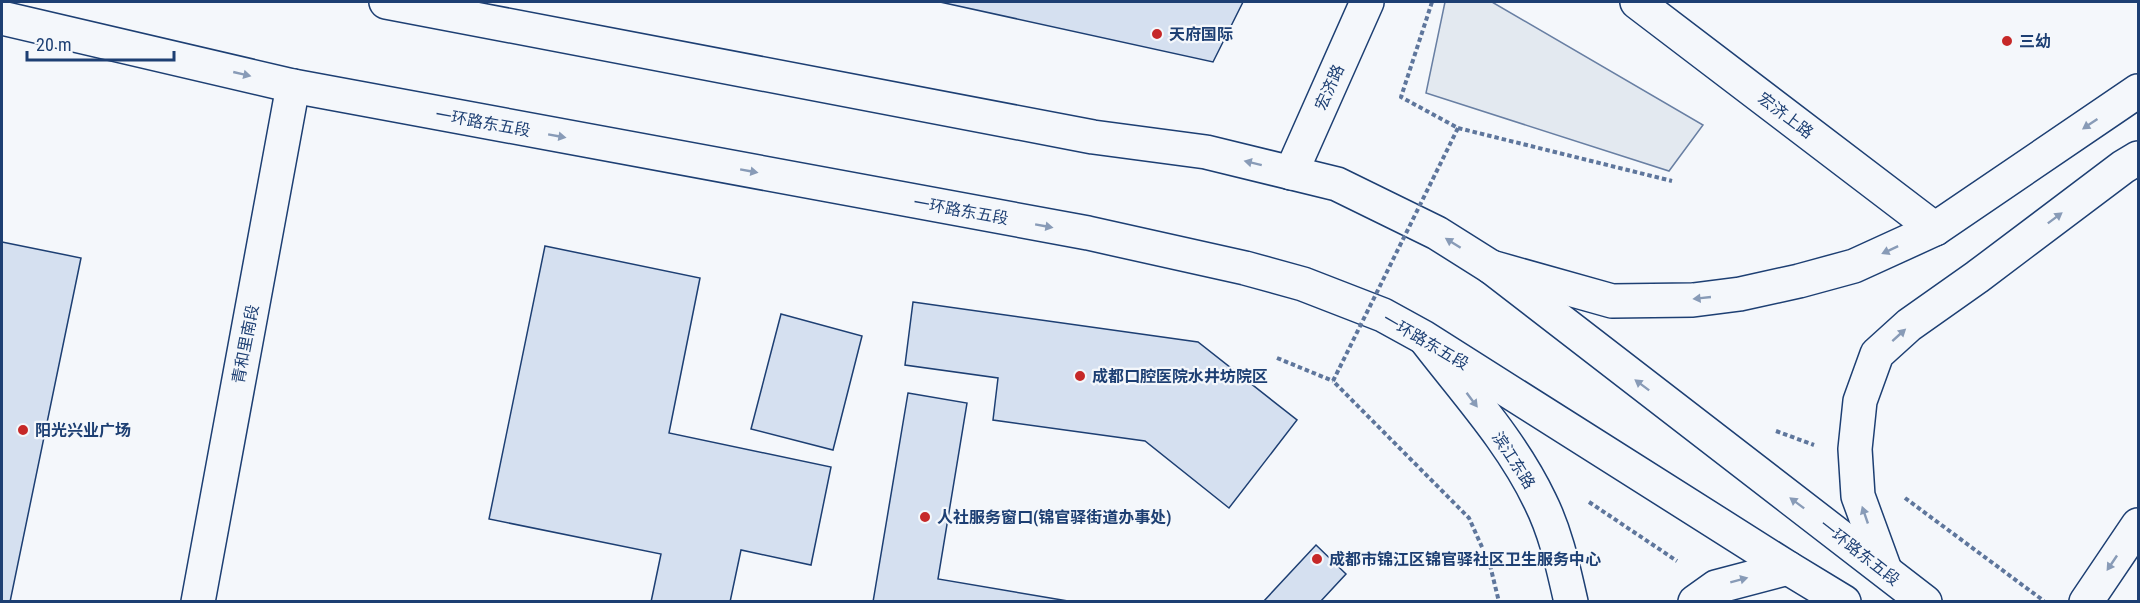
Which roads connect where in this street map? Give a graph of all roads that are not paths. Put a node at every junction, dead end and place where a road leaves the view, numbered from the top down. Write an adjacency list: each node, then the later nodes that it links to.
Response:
1 (1367, 2): 8 (main road, 宏济路)
2 (1637, 2): 9 (main road, 宏济上路)
3 (401, 3): 8 (main road, 一环路东五段, one-way to 3)
4 (2, 18): 5 (main road, 一环路东五段, one-way to 5)
5 (293, 86): 11 (main road, 一环路东五段, one-way to 11); 17 (main road, 青和里南段)
6 (2139, 91): 9 (main road, one-way to 9)
7 (2134, 163): 14 (main road, one-way to 7)
8 (1291, 173): 10 (main road, 一环路东五段, one-way to 8)
9 (1935, 229): 10 (main road, one-way to 10)
10 (1491, 267): 14 (main road, 一环路东五段, one-way to 10)
11 (1423, 337): 13 (main road, 一环路东五段); 18 (main road, 滨江东路, one-way to 18)
12 (2139, 525): 20 (main road, one-way to 20)
13 (1788, 568): 15 (main road, one-way to 13); 19 (main road, 一环路东五段)
14 (1885, 570): 16 (main road, 一环路东五段)
15 (1705, 594)
16 (1917, 596)
17 (198, 602)
18 (1571, 602)
19 (1844, 602)
20 (2086, 602)

